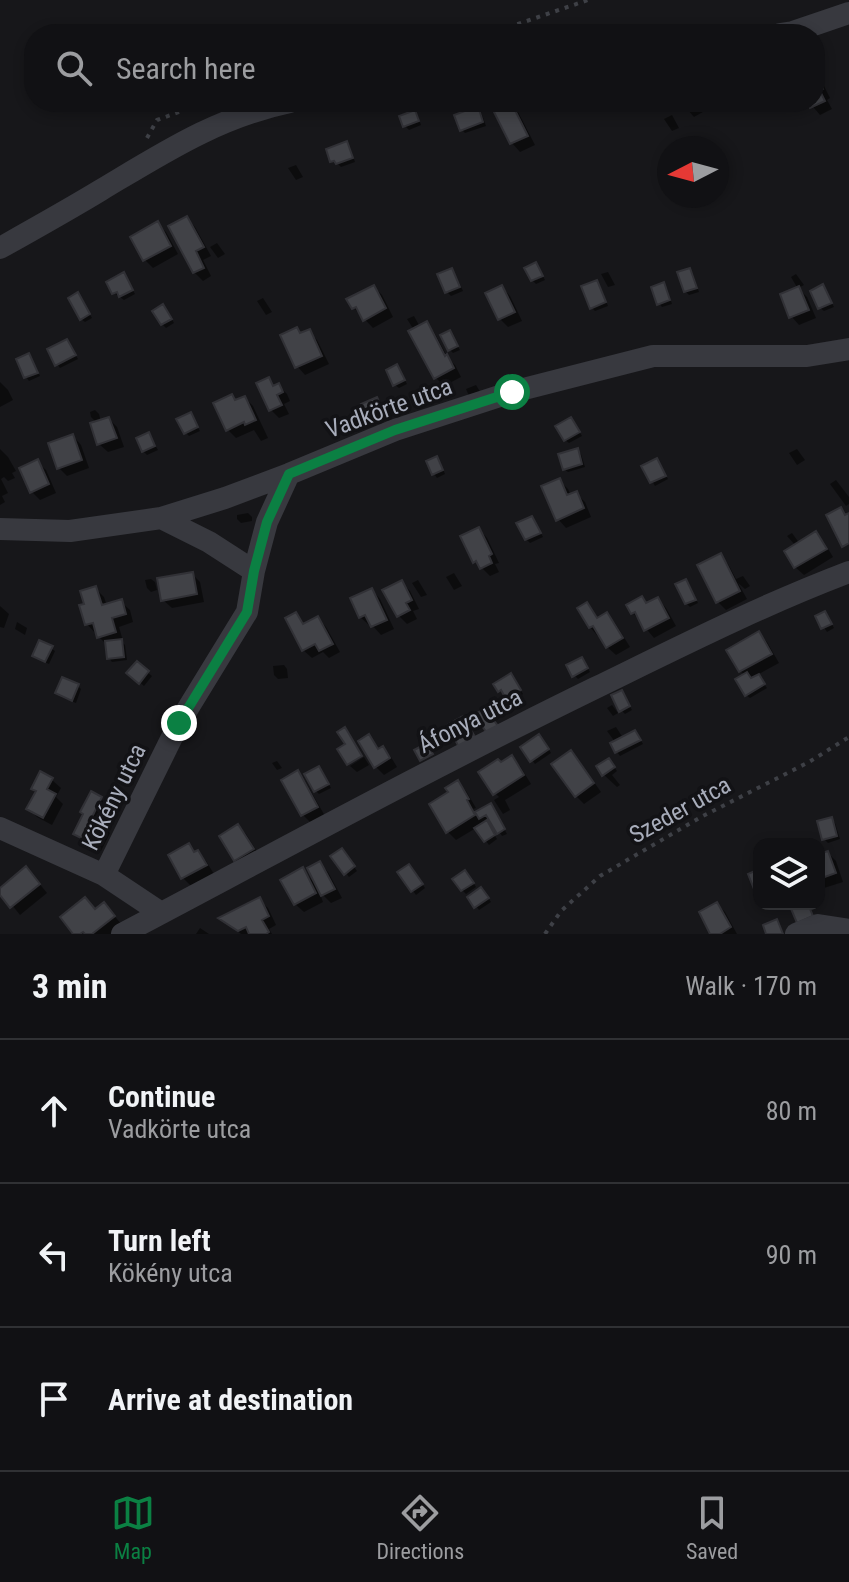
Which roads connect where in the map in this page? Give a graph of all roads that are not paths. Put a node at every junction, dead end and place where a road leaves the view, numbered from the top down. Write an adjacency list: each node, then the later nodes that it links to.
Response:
1 (849, 13): 2 (street)
2 (817, 24)
3 (250, 112): 4 (street)
4 (0, 248)
5 (849, 349): 6 (street, Vadkörte utca)
6 (289, 474): 7 (street, Vadkörte utca); 9 (street, Kökény utca)
7 (161, 518): 8 (street, Vadkörte utca); 9 (street)
8 (0, 529)
9 (254, 571): 12 (street, Kökény utca)
10 (849, 572): 13 (street, Áfonya utca)
11 (0, 828): 12 (street)
12 (104, 875): 13 (street)
13 (161, 913): 15 (street, Áfonya utca)
14 (849, 930): 16 (street)
15 (122, 934)
16 (796, 934)

